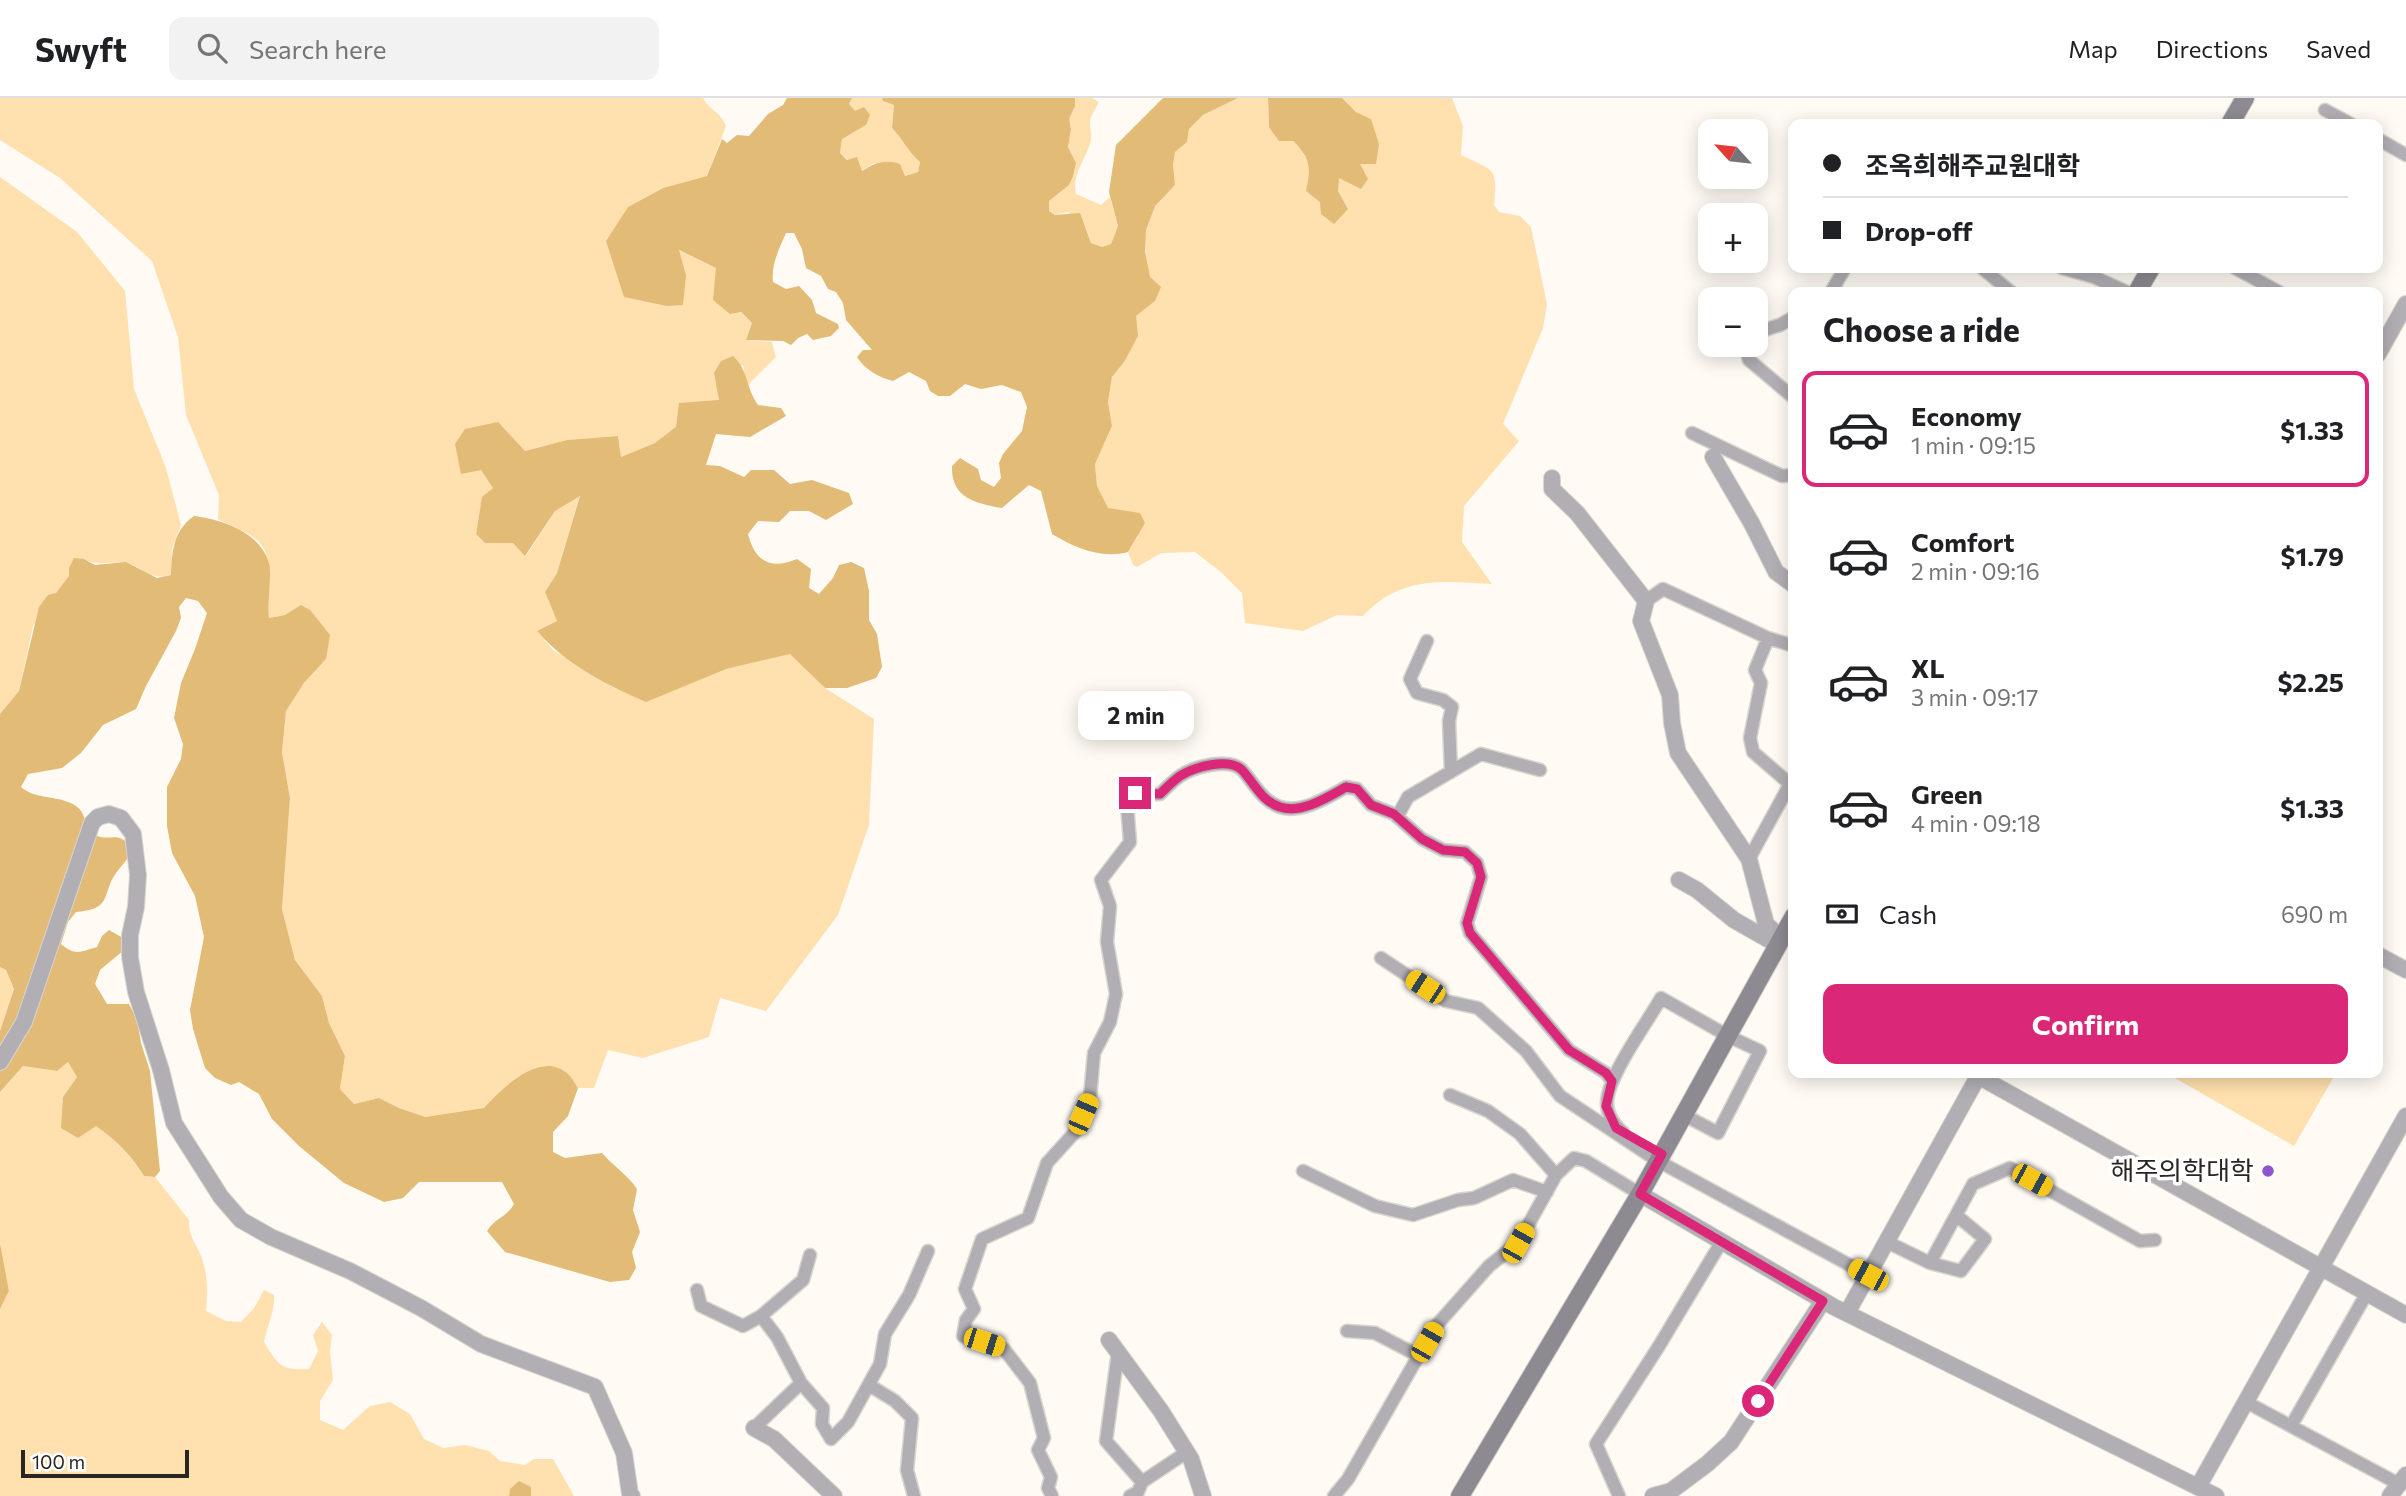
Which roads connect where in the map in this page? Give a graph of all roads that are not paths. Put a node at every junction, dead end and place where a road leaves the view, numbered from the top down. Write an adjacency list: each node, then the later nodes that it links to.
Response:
1 (2240, 101): 3 (main road)
2 (2325, 110): 4 (street)
3 (2232, 119)
4 (2342, 119)
5 (2383, 142): 6 (street)
6 (2406, 155)
7 (1988, 273): 10 (street)
8 (2080, 273): 11 (street)
9 (2244, 273): 12 (street)
10 (2005, 287)
11 (2116, 287)
12 (2270, 287)
13 (2406, 304): 16 (street)
14 (1788, 321): 15 (street)
15 (1768, 329)
16 (2383, 344)
17 (1748, 357): 18 (street)
18 (1788, 393)
19 (1692, 433): 21 (street)
20 (1713, 457): 23 (street)
21 (1788, 476)
22 (1552, 478): 24 (street)
23 (1788, 581)
24 (1646, 601): 25 (street); 33 (street)
25 (1769, 638): 27 (street); 30 (street)
26 (1427, 641): 29 (street)
27 (1788, 644)
28 (1540, 770): 29 (street)
29 (1451, 772): 32 (street)
30 (1788, 782)
31 (1788, 788): 33 (street)
32 (1397, 817): 44 (street); 83 (street)
33 (1749, 859): 36 (street)
34 (1679, 880): 36 (street)
35 (1788, 927): 36 (main road)
36 (1780, 942): 40 (main road)
37 (1381, 958): 48 (street)
38 (2383, 958): 39 (street)
39 (2406, 970)
40 (1728, 1036): 44 (street); 46 (main road); 46 (street)
41 (0, 1062): 80 (street)
42 (1977, 1078): 56 (street)
43 (1986, 1078): 60 (street)
44 (1612, 1081): 48 (street)
45 (1450, 1095): 50 (street)
46 (1684, 1115): 48 (main road)
47 (2406, 1116): 60 (street)
48 (1660, 1158): 52 (main road); 61 (street)
49 (1303, 1171): 51 (street)
50 (1556, 1175): 51 (street); 52 (street)
51 (1547, 1192): 70 (street)
52 (1640, 1194): 55 (street); 87 (main road)
53 (1956, 1216): 54 (street); 59 (street); 59 (street)
54 (2155, 1240)
55 (1722, 1241): 64 (street); 88 (street)
56 (1887, 1242): 59 (street); 61 (street)
57 (928, 1251): 72 (street)
58 (810, 1255): 67 (street)
59 (1930, 1264)
60 (2321, 1268): 63 (street); 73 (street)
61 (1868, 1275): 65 (street)
62 (697, 1290): 67 (street)
63 (2367, 1293): 66 (street); 74 (street)
64 (1823, 1301): 65 (street); 89 (street)
65 (1847, 1313): 79 (street)
66 (2406, 1315)
67 (761, 1316): 71 (street)
68 (1347, 1331): 70 (street)
69 (1113, 1346): 76 (street); 77 (street)
70 (1419, 1356): 86 (street)
71 (801, 1383): 72 (street); 75 (street)
72 (869, 1385): 82 (street)
73 (2246, 1402): 74 (street); 79 (street)
74 (2291, 1426): 78 (street)
75 (754, 1428): 81 (street)
76 (1187, 1451): 77 (street); 85 (street)
77 (1142, 1482): 84 (street)
78 (2398, 1485)
79 (2198, 1487): 90 (street)
80 (632, 1496)
81 (834, 1496)
82 (914, 1496)
83 (1052, 1496)
84 (1130, 1496)
85 (1203, 1496)
86 (1334, 1496)
87 (1460, 1496)
88 (1619, 1496)
89 (1653, 1496)
90 (2216, 1496)

